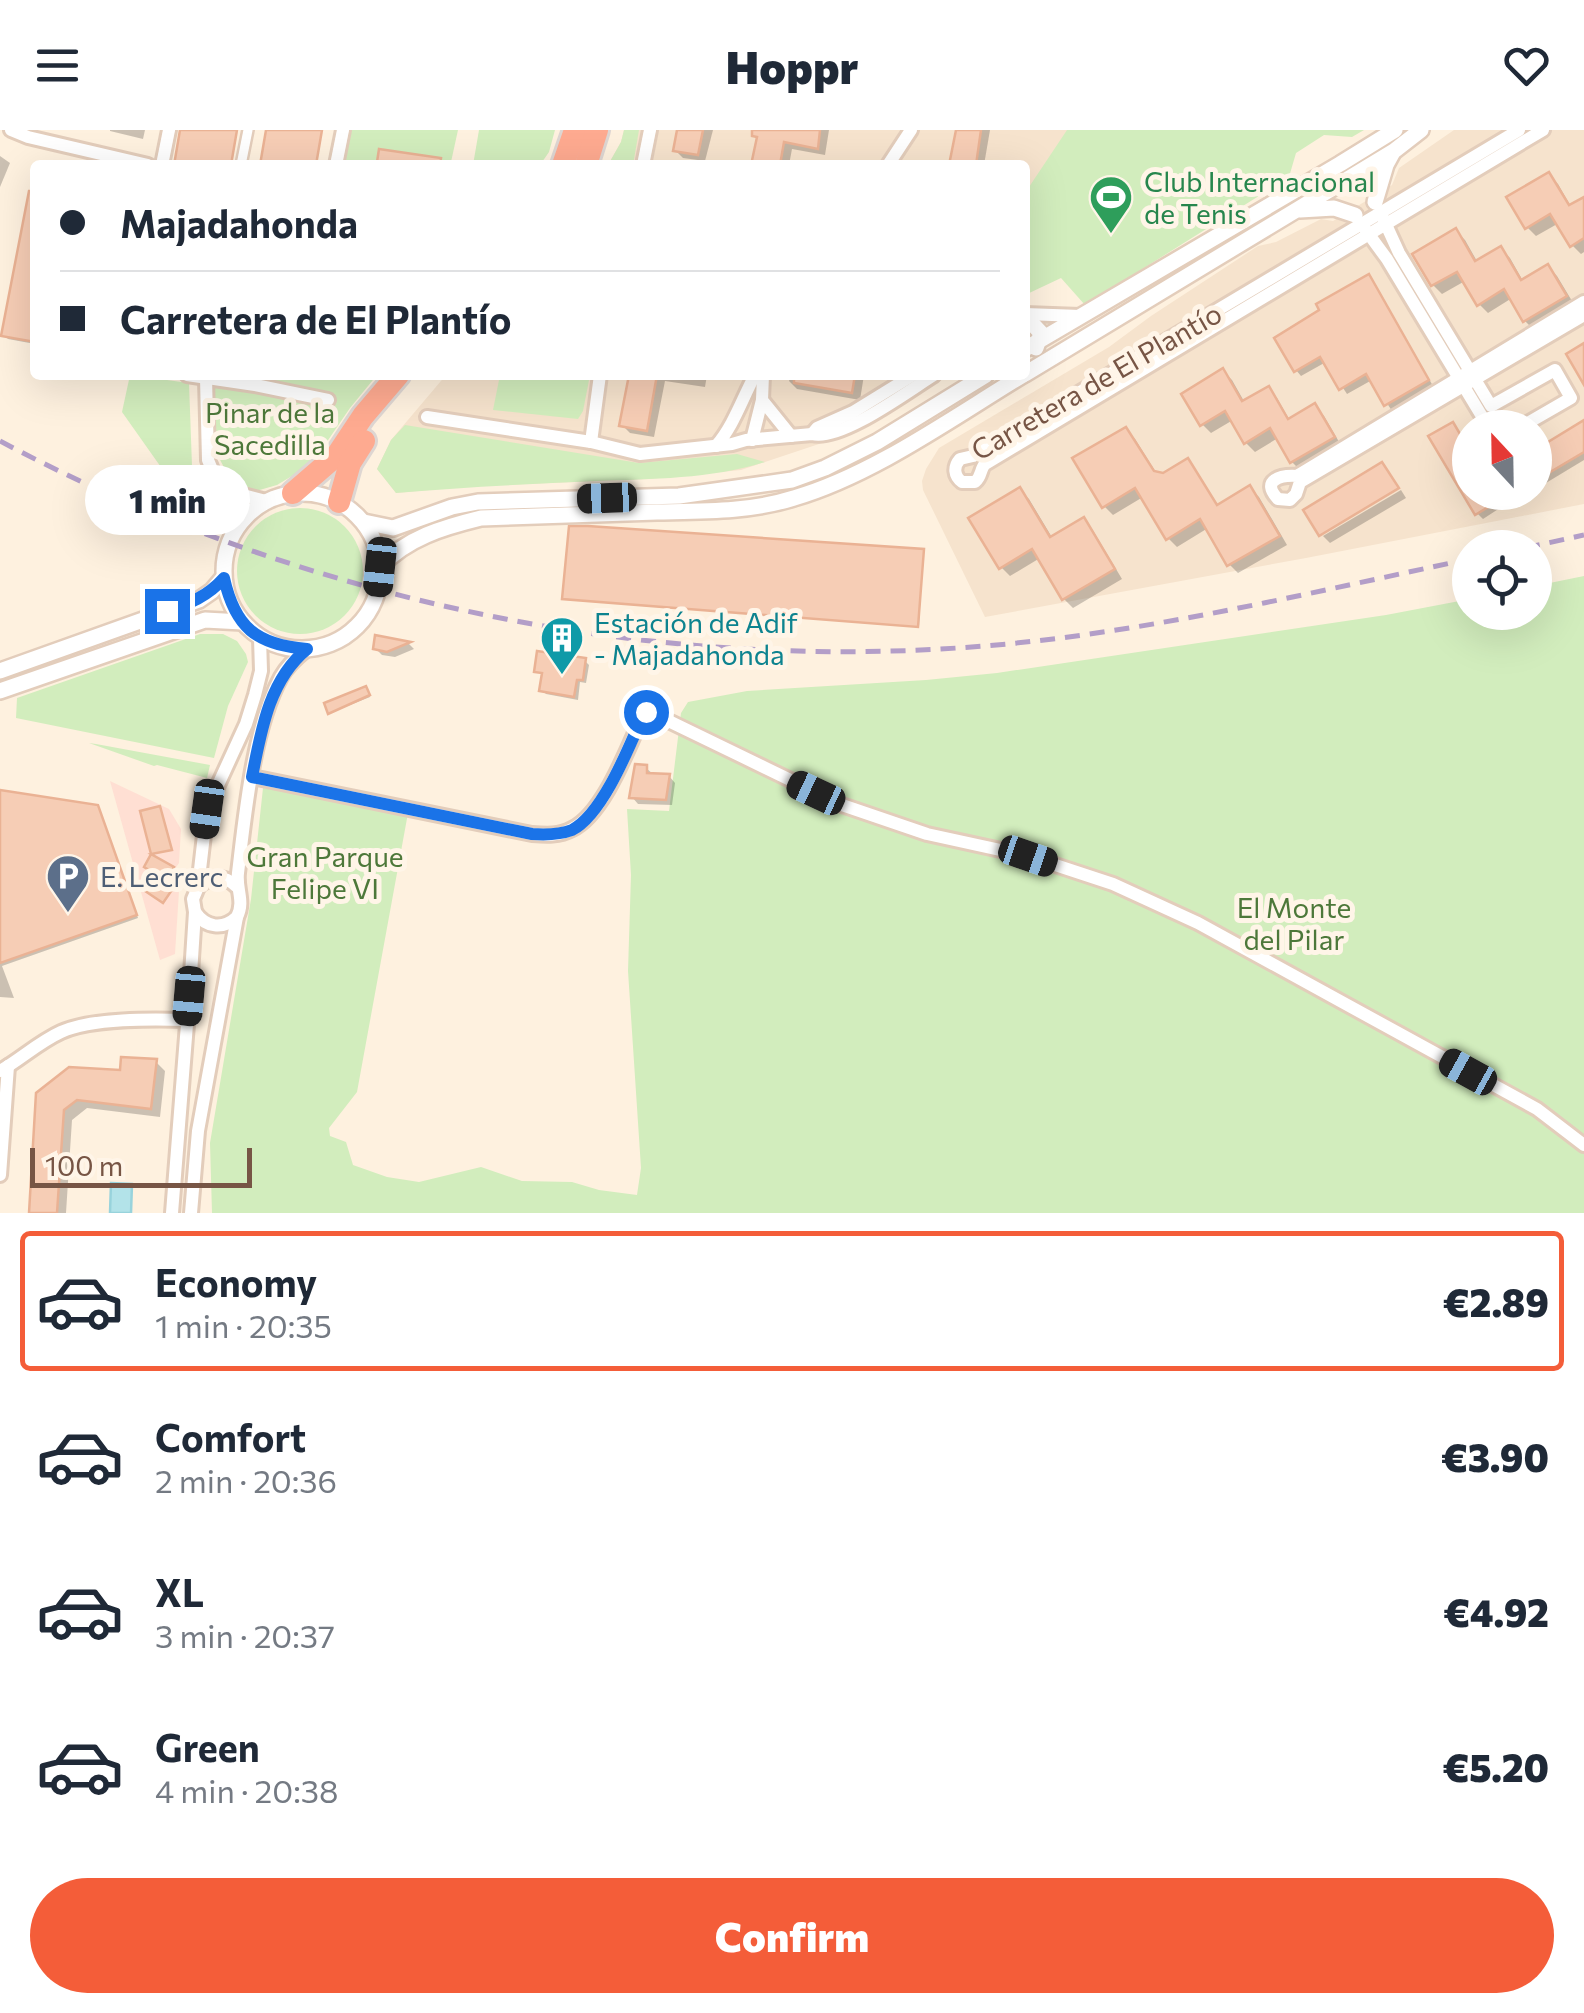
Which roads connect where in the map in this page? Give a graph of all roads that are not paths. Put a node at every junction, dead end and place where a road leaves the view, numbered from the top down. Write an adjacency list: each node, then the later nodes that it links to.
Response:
1 (12, 130): 14 (street)
2 (169, 130): 15 (street)
3 (248, 130): 16 (street)
4 (343, 130): 17 (street)
5 (575, 130): 18 (highway)
6 (597, 130): 19 (highway)
7 (650, 130): 20 (street)
8 (911, 130): 21 (street)
9 (1395, 130): 22 (street)
10 (1421, 130): 13 (street, Carretera de El Plantío)
11 (1519, 130): 25 (street, Carretera de El Plantío)
12 (1543, 130): 25 (street, Carretera de El Plantío)
13 (1394, 151): 23 (street, Carretera de El Plantío); 25 (street)
14 (127, 160)
15 (163, 160)
16 (241, 160)
17 (337, 160)
18 (565, 160)
19 (588, 160)
20 (643, 160)
21 (891, 160)
22 (1340, 164): 23 (street); 31 (street)
23 (1348, 178): 24 (street, Carretera de El Plantío); 25 (street); 26 (street)
24 (1293, 210): 26 (street); 28 (street, Carretera de El Plantío)
25 (1381, 214): 26 (street, Carretera de El Plantío); 37 (street)
26 (1362, 224): 26 (street, Carretera de El Plantío); 37 (street)
27 (1584, 302): 37 (street)
28 (1139, 304): 35 (street); 36 (street, Carretera de El Plantío)
29 (1030, 315): 31 (street)
30 (1584, 315): 37 (street)
31 (1080, 316): 34 (street)
32 (1030, 320): 33 (street)
33 (1030, 344)
34 (1030, 345)
35 (1030, 346)
36 (1030, 370)
37 (1467, 378): 37 (street); 52 (street); 53 (street)
38 (206, 380): 62 (street)
39 (220, 380): 50 (street)
40 (394, 380): 63 (highway)
41 (414, 380): 65 (highway)
42 (599, 380): 60 (street)
43 (752, 380): 54 (street)
44 (763, 380): 51 (street)
45 (905, 380): 57 (street)
46 (926, 380): 57 (street)
47 (978, 380): 66 (street, Carretera de El Plantío)
48 (988, 380): 56 (street)
49 (1014, 380): 56 (street, Carretera de El Plantío)
50 (328, 400)
51 (762, 400): 58 (street); 59 (street)
52 (1481, 410)
53 (1550, 410)
54 (736, 416): 59 (street); 61 (street)
55 (427, 418): 60 (street)
56 (928, 433): 68 (street, Carretera de El Plantío)
57 (812, 434): 58 (street)
58 (791, 436): 59 (street)
59 (749, 440): 61 (street)
60 (591, 442): 61 (street)
61 (716, 446)
62 (218, 484): 64 (street); 67 (street)
63 (293, 493): 64 (street); 65 (street)
64 (266, 501): 67 (street)
65 (339, 502): 66 (street)
66 (364, 522): 68 (street)
67 (234, 531): 69 (street)
68 (380, 567): 72 (street)
69 (224, 578): 70 (street); 73 (street)
70 (242, 622): 71 (street); 74 (street)
71 (260, 638): 72 (street); 77 (street)
72 (307, 649): 75 (street)
73 (0, 671)
74 (0, 691)
75 (252, 777): 76 (street); 82 (street)
76 (236, 886): 77 (street); 79 (street)
77 (198, 887): 78 (street)
78 (195, 912): 79 (street); 80 (street)
79 (237, 917): 84 (street)
80 (187, 1020): 81 (street); 85 (street)
81 (4, 1068): 83 (street)
82 (1584, 1145)
83 (0, 1175)
84 (193, 1185): 86 (street); 87 (street)
85 (172, 1213)
86 (191, 1213)
87 (202, 1213)

